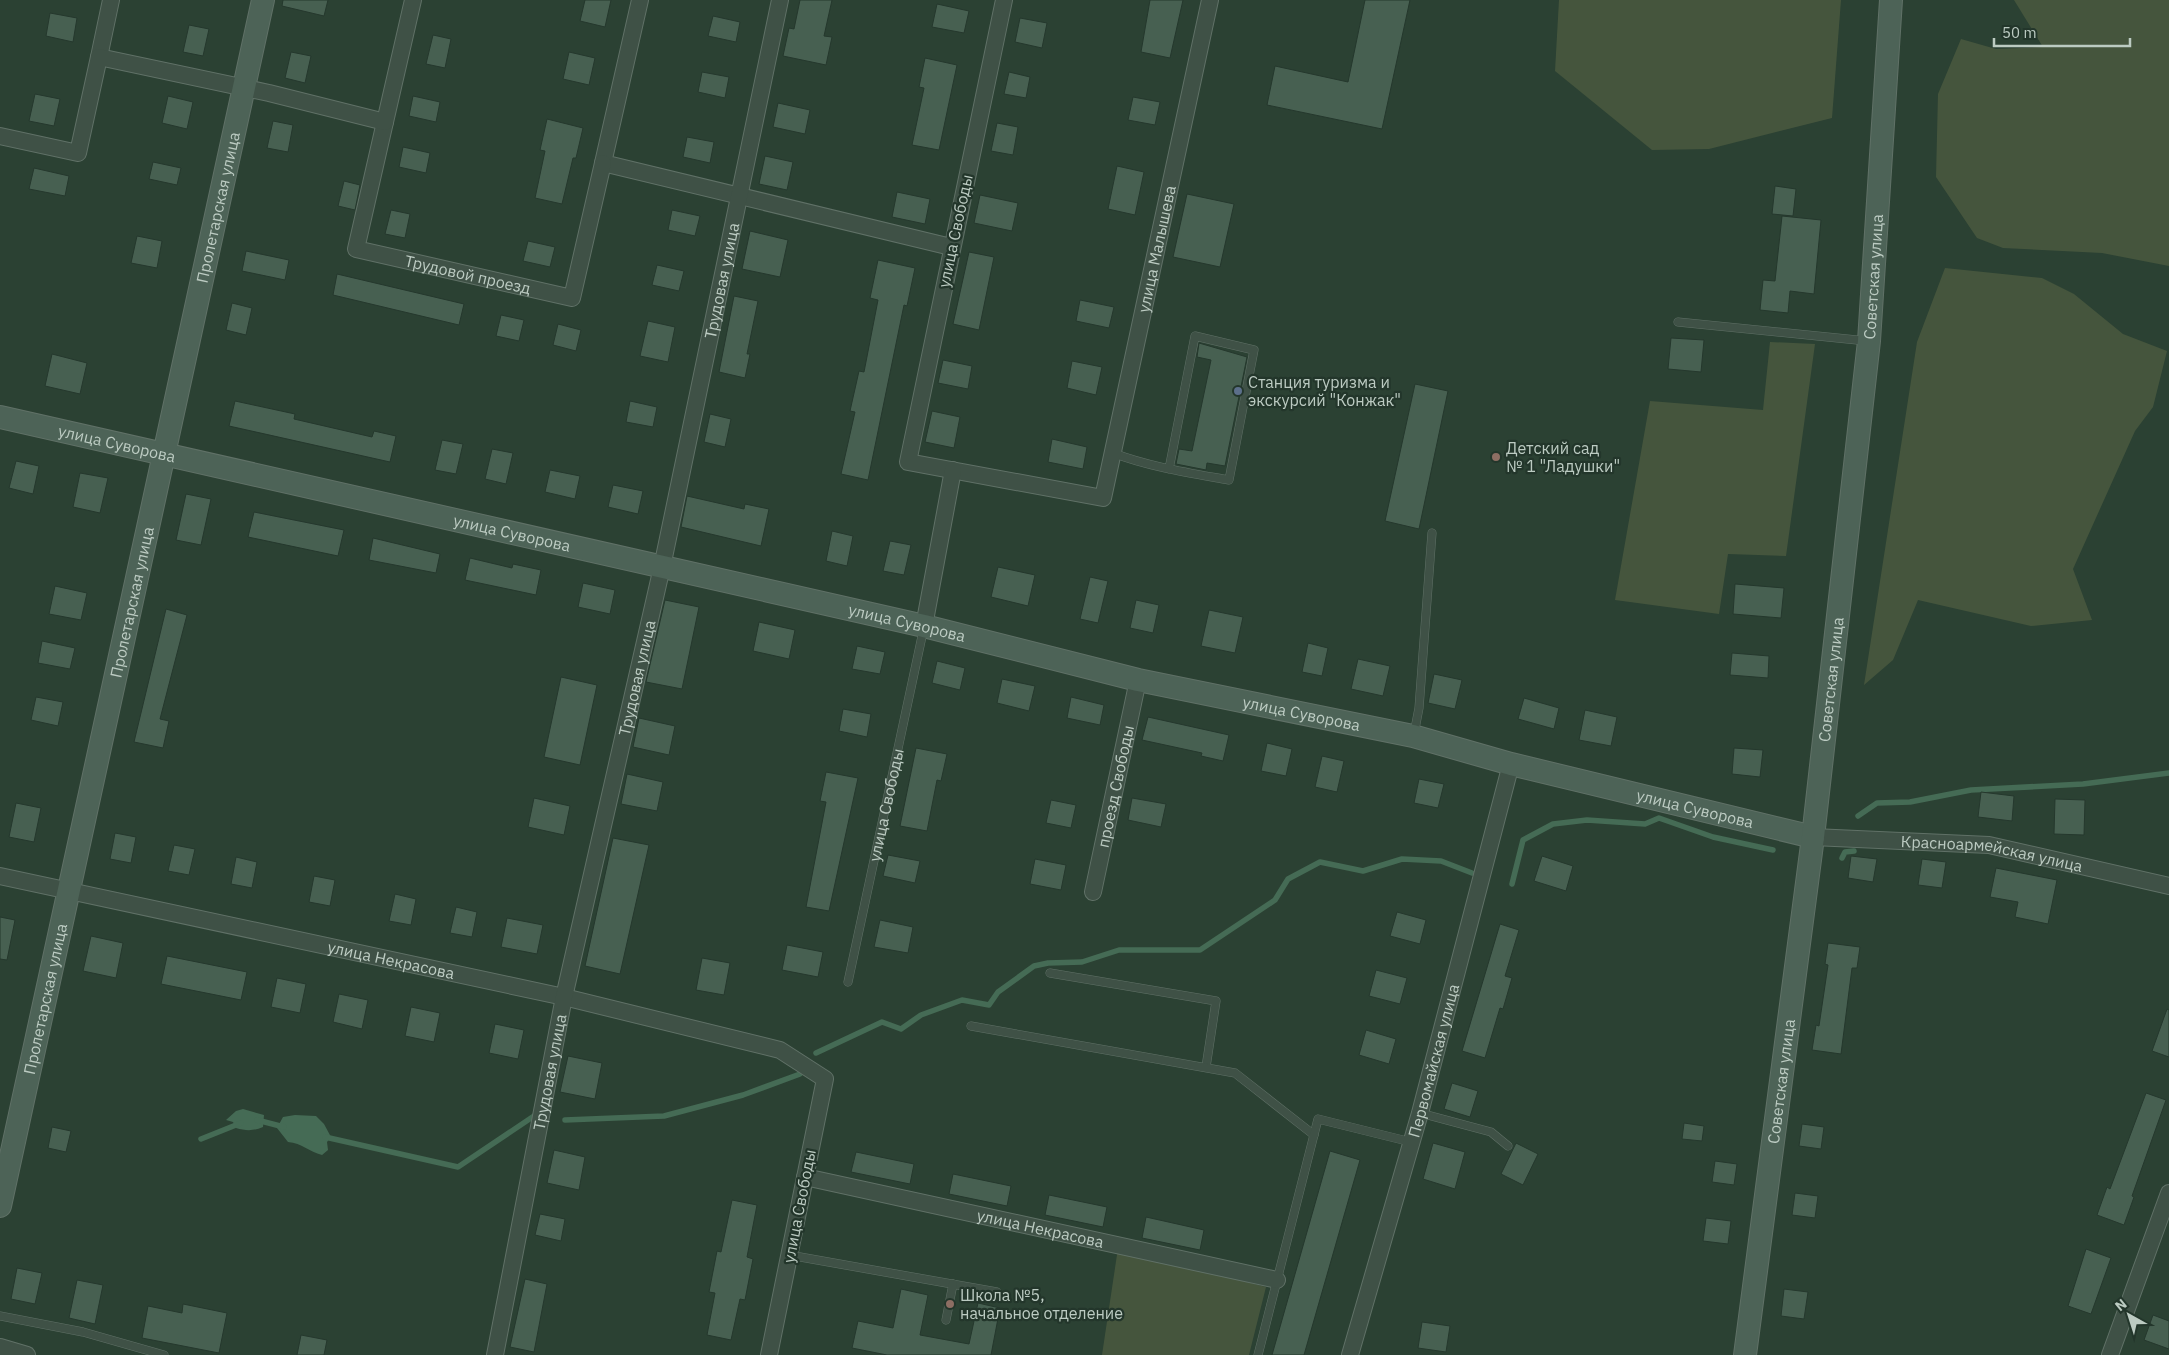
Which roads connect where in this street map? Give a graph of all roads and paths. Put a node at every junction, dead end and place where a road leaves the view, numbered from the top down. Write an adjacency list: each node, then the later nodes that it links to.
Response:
1 (111, 0): 9 (street)
2 (263, 0): 10 (main road, Пролетарская улица)
3 (413, 0): 11 (street, Трудовой проезд)
4 (640, 0): 13 (street, Трудовой проезд)
5 (780, 0): 14 (street, Трудовая улица)
6 (1004, 0): 15 (street, улица Свободы)
7 (1210, 0): 19 (street, улица Малышева)
8 (1892, 0): 17 (main road, Советская улица)
9 (99, 57): 10 (street); 12 (street)
10 (244, 88): 11 (street); 20 (main road, Пролетарская улица)
11 (385, 122): 13 (street, Трудовой проезд)
12 (0, 136)
13 (603, 163): 14 (street)
14 (739, 194): 15 (street); 24 (street, Трудовая улица)
15 (952, 247): 22 (street, улица Свободы)
16 (1678, 322): 17 (lane)
17 (1869, 341): 29 (main road, Советская улица)
18 (0, 417): 20 (main road, улица Суворова)
19 (1113, 452): 21 (lane); 22 (street, улица Малышева)
20 (164, 454): 24 (main road, улица Суворова); 32 (main road, Пролетарская улица)
21 (1169, 469): 21 (lane)
22 (953, 470): 25 (street)
23 (1432, 532): 27 (lane)
24 (662, 566): 25 (main road, улица Суворова); 36 (street, Трудовая улица)
25 (924, 626): 26 (main road, улица Суворова); 35 (lane, улица Свободы)
26 (1138, 680): 27 (main road, улица Суворова); 33 (street, проезд Свободы)
27 (1413, 736): 28 (main road, улица Суворова)
28 (1511, 764): 29 (main road, улица Суворова); 40 (street, Первомайская улица)
29 (1812, 836): 31 (street, Красноармейская улица); 60 (main road, Советская улица)
30 (0, 876): 32 (street, улица Некрасова)
31 (2169, 886)
32 (69, 891): 36 (street, улица Некрасова); 46 (main road, Пролетарская улица)
33 (1092, 892)
34 (1050, 973): 39 (lane)
35 (848, 982)
36 (564, 997): 38 (street, улица Некрасова); 56 (street, Трудовая улица)
37 (971, 1026): 39 (lane)
38 (780, 1050): 44 (street, улица Свободы)
39 (1206, 1067): 41 (lane)
40 (1420, 1113): 42 (street, Первомайская улица); 43 (lane)
41 (1314, 1135): 42 (lane); 48 (lane)
42 (1411, 1142): 59 (street, Первомайская улица)
43 (1508, 1146)
44 (805, 1177): 47 (street, улица Свободы); 48 (street, улица Некрасова)
45 (2169, 1193): 61 (street)
46 (0, 1206)
47 (789, 1255): 49 (lane); 57 (street, улица Свободы)
48 (1277, 1280): 58 (lane)
49 (953, 1284): 50 (lane); 52 (lane)
50 (997, 1292)
51 (0, 1316): 55 (lane)
52 (946, 1320)
53 (0, 1347): 54 (street)
54 (26, 1355)
55 (164, 1355)
56 (495, 1355)
57 (769, 1355)
58 (1258, 1355)
59 (1350, 1355)
60 (1745, 1355)
61 (2110, 1355)

